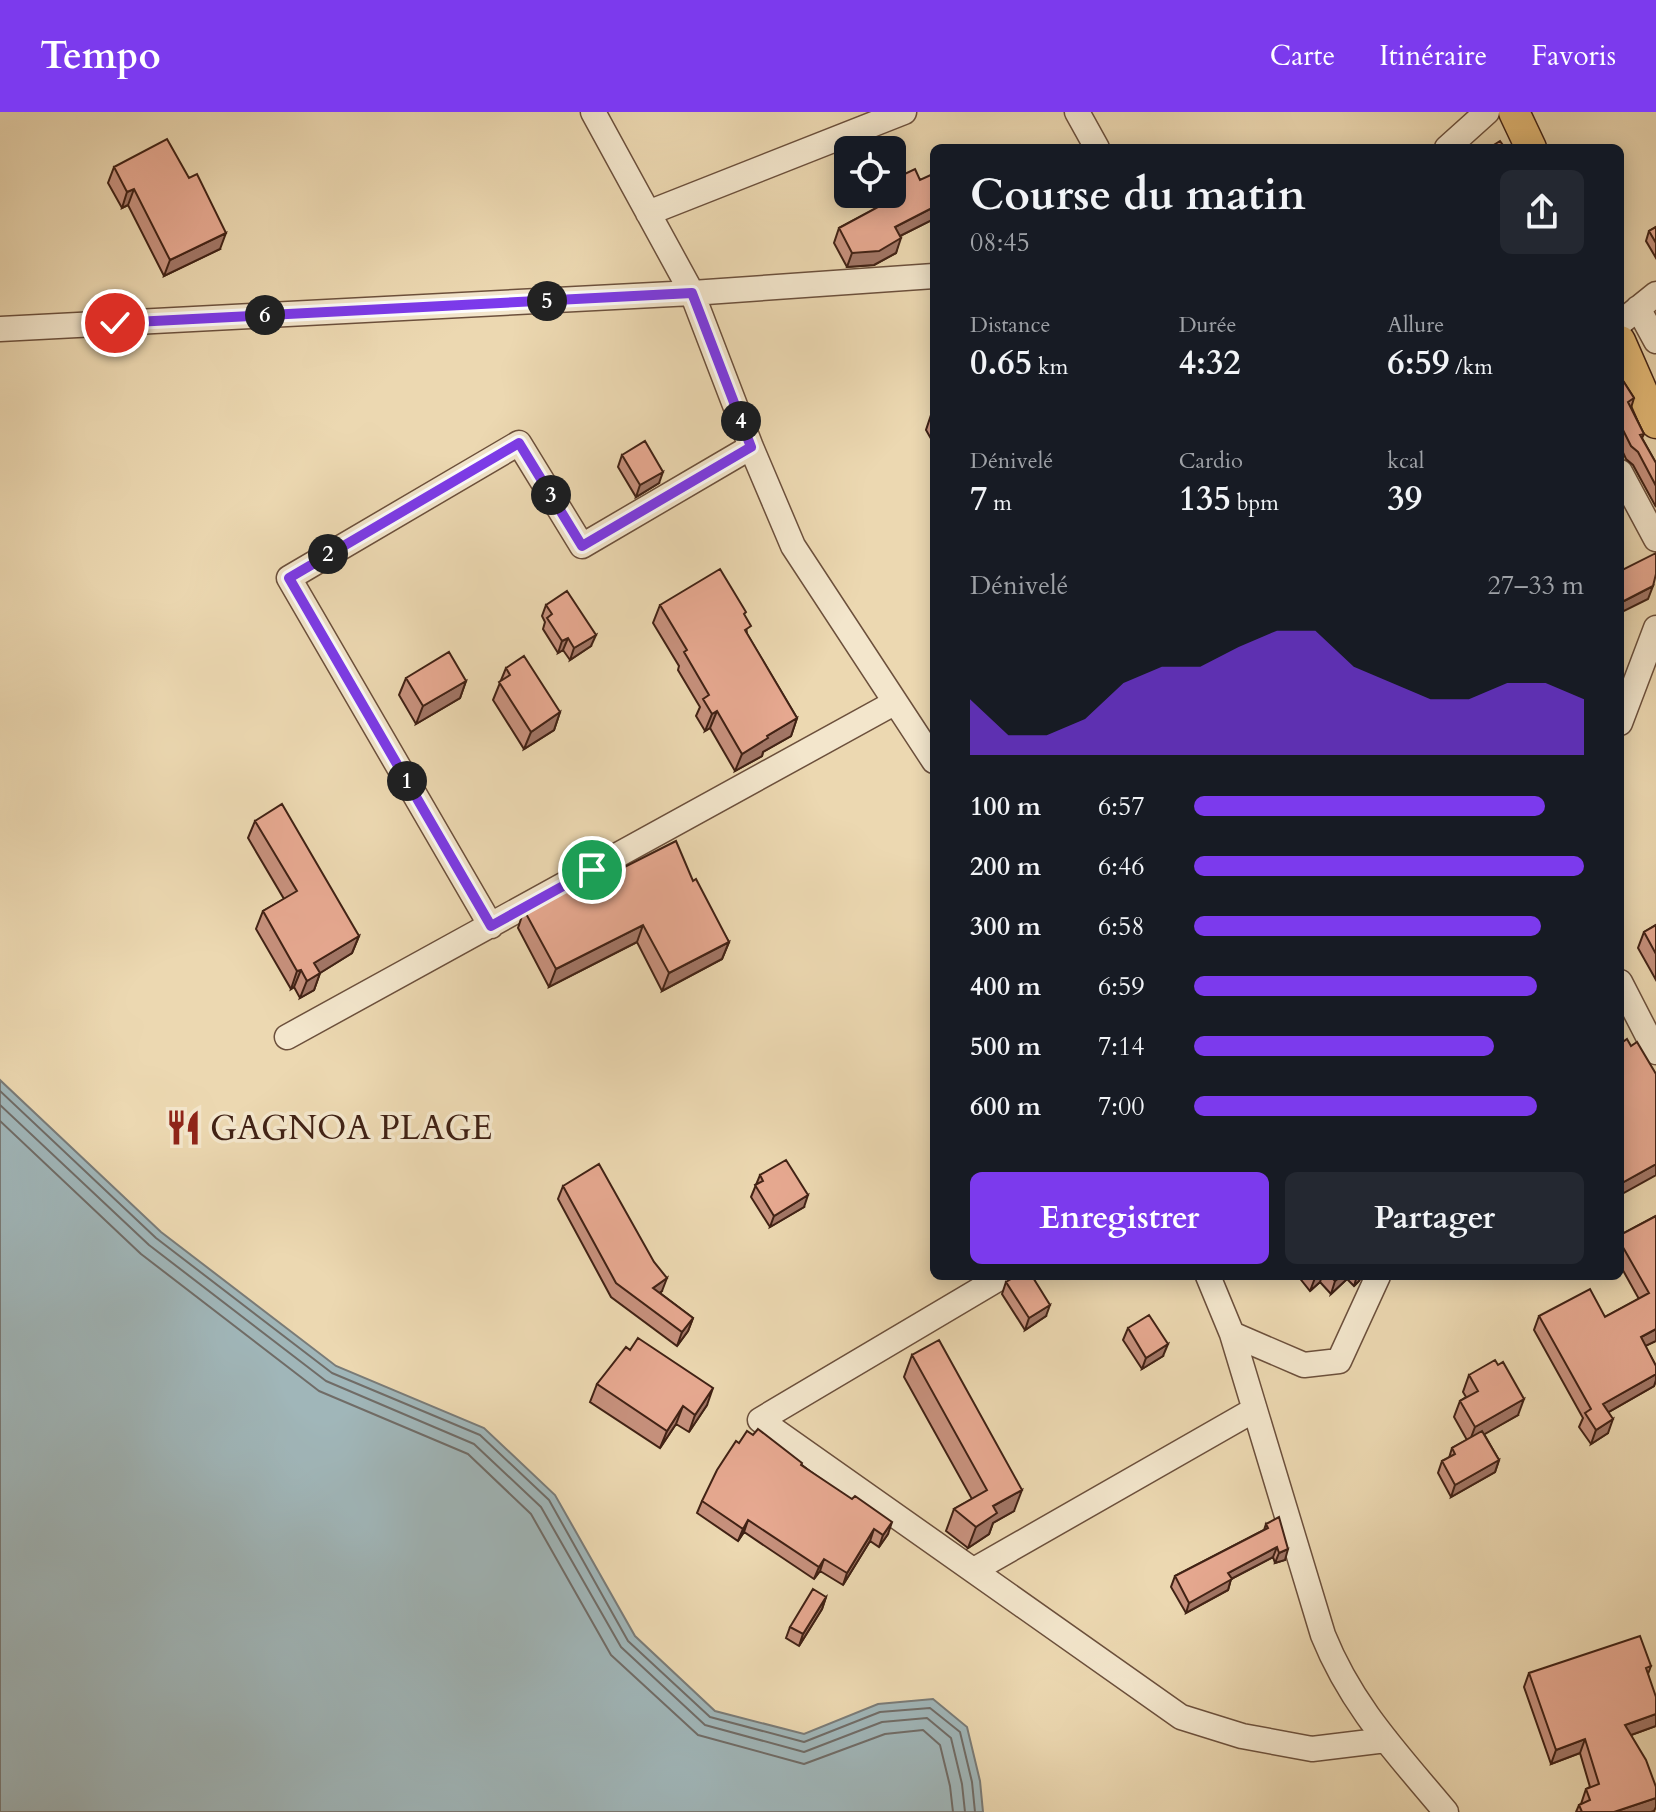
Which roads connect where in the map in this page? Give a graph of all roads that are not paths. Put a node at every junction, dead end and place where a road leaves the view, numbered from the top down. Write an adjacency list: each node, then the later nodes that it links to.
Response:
1 (593, 112): 9 (street)
2 (904, 112): 9 (street)
3 (1077, 112): 6 (street)
4 (1487, 112): 7 (street)
5 (1514, 112): 8 (main road)
6 (1095, 144)
7 (1451, 144)
8 (1529, 144)
9 (648, 213): 11 (street)
10 (930, 276): 11 (street)
11 (692, 293): 13 (street); 17 (street)
12 (1638, 308): 14 (street)
13 (0, 329)
14 (1656, 341)
15 (1624, 350): 16 (main road)
16 (1656, 423)
17 (751, 447): 21 (street); 24 (street)
18 (1624, 479): 19 (street)
19 (1656, 539)
20 (1656, 628): 22 (street)
21 (894, 703): 23 (street); 24 (street)
22 (1624, 712)
23 (930, 755)
24 (491, 926): 26 (street)
25 (1624, 990): 27 (street)
26 (287, 1037)
27 (1656, 1052)
28 (996, 1280): 33 (street)
29 (1210, 1280): 31 (street)
30 (1376, 1280): 31 (street)
31 (1232, 1334): 32 (street)
32 (1254, 1410): 33 (street); 34 (street)
33 (974, 1570): 34 (street)
34 (1386, 1740): 35 (street)
35 (1446, 1812)

